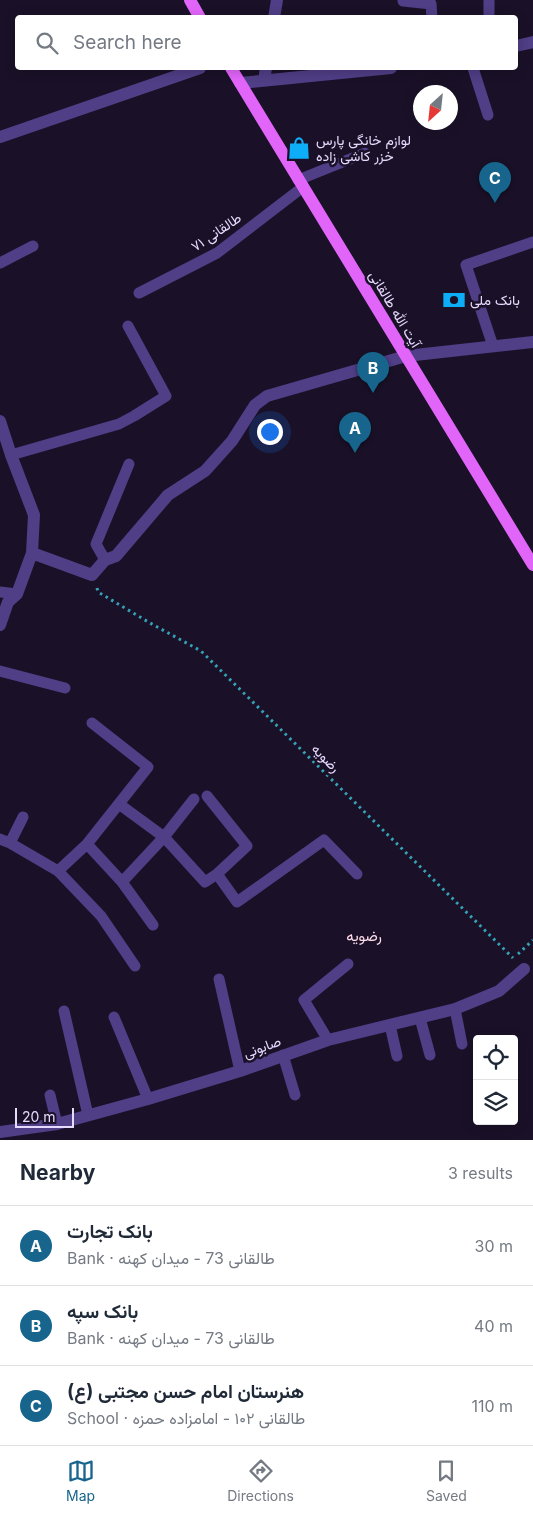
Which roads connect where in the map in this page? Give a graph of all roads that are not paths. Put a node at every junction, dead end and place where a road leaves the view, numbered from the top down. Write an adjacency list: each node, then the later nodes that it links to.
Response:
1 (190, 0): 5 (main road)
2 (277, 0): 6 (street)
3 (488, 0): 8 (lane)
4 (403, 1): 7 (lane)
5 (198, 15)
6 (274, 15)
7 (432, 15)
8 (489, 15)
9 (533, 42): 10 (street)
10 (518, 46)
11 (194, 70): 18 (street)
12 (232, 70): 16 (main road, آیت الله طالقانی)
13 (349, 70): 15 (street)
14 (474, 70): 17 (lane)
15 (265, 74): 16 (street)
16 (240, 82): 20 (main road, آیت الله طالقانی)
17 (488, 115)
18 (0, 137)
19 (365, 152): 20 (lane, طالقانی ۷۱)
20 (301, 183): 24 (lane, طالقانی ۷۱); 28 (main road, آیت الله طالقانی)
21 (533, 242): 27 (lane)
22 (33, 246): 23 (lane)
23 (0, 263)
24 (139, 293)
25 (128, 326): 30 (lane)
26 (533, 342): 27 (street)
27 (493, 346): 28 (street)
28 (406, 356): 33 (street); 34 (main road, آیت الله طالقانی)
29 (1, 430): 30 (street)
30 (11, 456): 32 (street)
31 (130, 464): 33 (lane)
32 (32, 553): 33 (street); 36 (street)
33 (105, 560)
34 (533, 565)
35 (0, 592): 36 (lane)
36 (16, 594): 37 (street)
37 (0, 625)
38 (0, 671): 39 (lane)
39 (65, 688)
40 (92, 723): 43 (lane)
41 (207, 796): 49 (lane)
42 (194, 799): 45 (lane)
43 (119, 804): 45 (lane); 47 (lane)
44 (23, 818): 46 (lane)
45 (164, 837): 49 (lane); 51 (lane)
46 (5, 841): 48 (lane)
47 (87, 844): 48 (lane); 51 (lane)
48 (58, 871): 54 (lane)
49 (217, 874): 50 (lane)
50 (357, 874)
51 (122, 882): 52 (lane)
52 (153, 925)
53 (348, 964): 62 (lane)
54 (135, 966)
55 (524, 969): 57 (street, صابونی)
56 (219, 978): 67 (lane)
57 (455, 1009): 60 (street, صابونی); 63 (lane)
58 (64, 1011): 71 (lane)
59 (114, 1018): 70 (lane)
60 (420, 1018): 61 (street, صابونی); 65 (lane)
61 (390, 1025): 62 (street, صابونی); 66 (lane)
62 (328, 1040): 64 (street, صابونی)
63 (462, 1044)
64 (283, 1055): 67 (street, صابونی); 69 (lane)
65 (430, 1055)
66 (397, 1056)
67 (240, 1071): 70 (street, صابونی)
68 (50, 1095): 72 (lane)
69 (295, 1095)
70 (148, 1099): 71 (street, صابونی)
71 (88, 1115): 72 (street, صابونی)
72 (57, 1124): 73 (street, صابونی)
73 (0, 1132)

